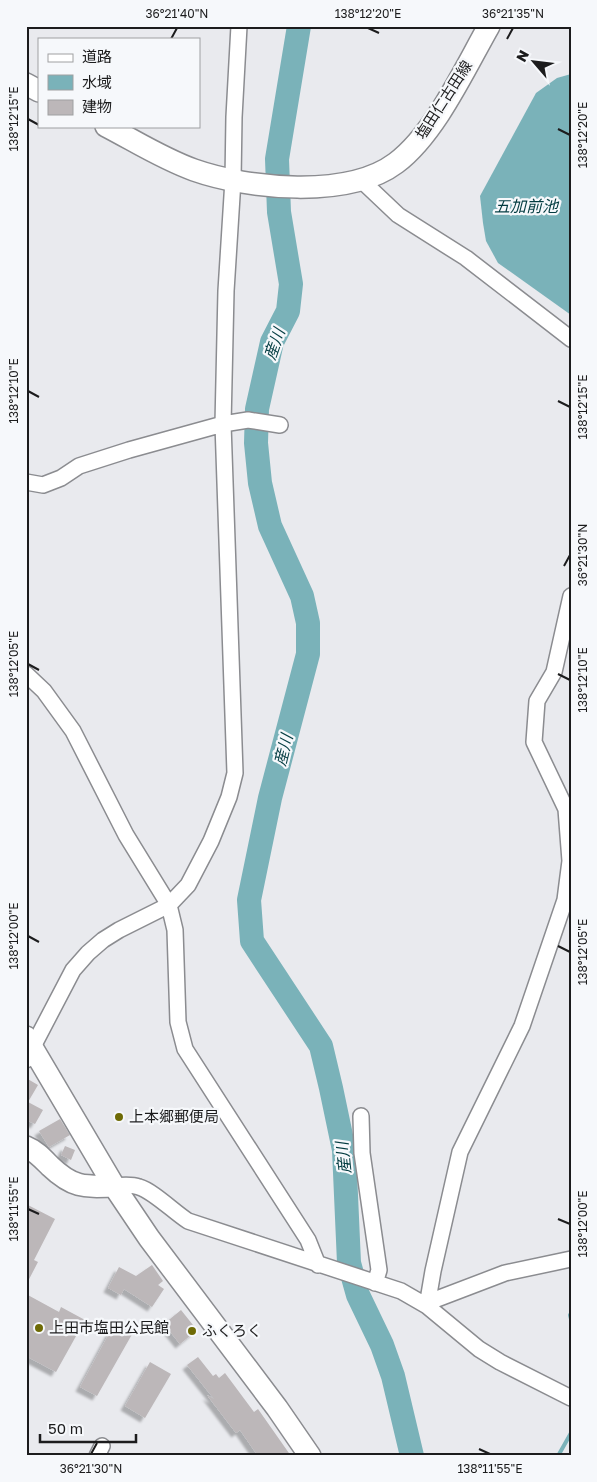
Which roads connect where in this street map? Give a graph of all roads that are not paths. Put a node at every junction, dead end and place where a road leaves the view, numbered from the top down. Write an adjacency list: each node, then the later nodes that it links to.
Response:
1 (239, 26): 7 (street)
2 (489, 26): 6 (street, 塩田仁古田線)
3 (26, 84): 4 (street)
4 (38, 90)
5 (110, 128): 7 (street, 塩田仁古田線)
6 (360, 179): 7 (street, 塩田仁古田線); 8 (street)
7 (233, 180): 9 (street)
8 (571, 339)
9 (223, 424): 10 (street); 11 (street); 14 (street)
10 (280, 425)
11 (26, 482)
12 (571, 596): 22 (street)
13 (26, 674): 14 (street)
14 (169, 905): 15 (street); 20 (street)
15 (28, 1047): 18 (street)
16 (362, 1116): 21 (street)
17 (26, 1146): 18 (street)
18 (114, 1186): 20 (street); 24 (street)
19 (571, 1259): 22 (street)
20 (323, 1266): 21 (street)
21 (373, 1282): 22 (street)
22 (428, 1304): 23 (street)
23 (571, 1398)
24 (310, 1456)

